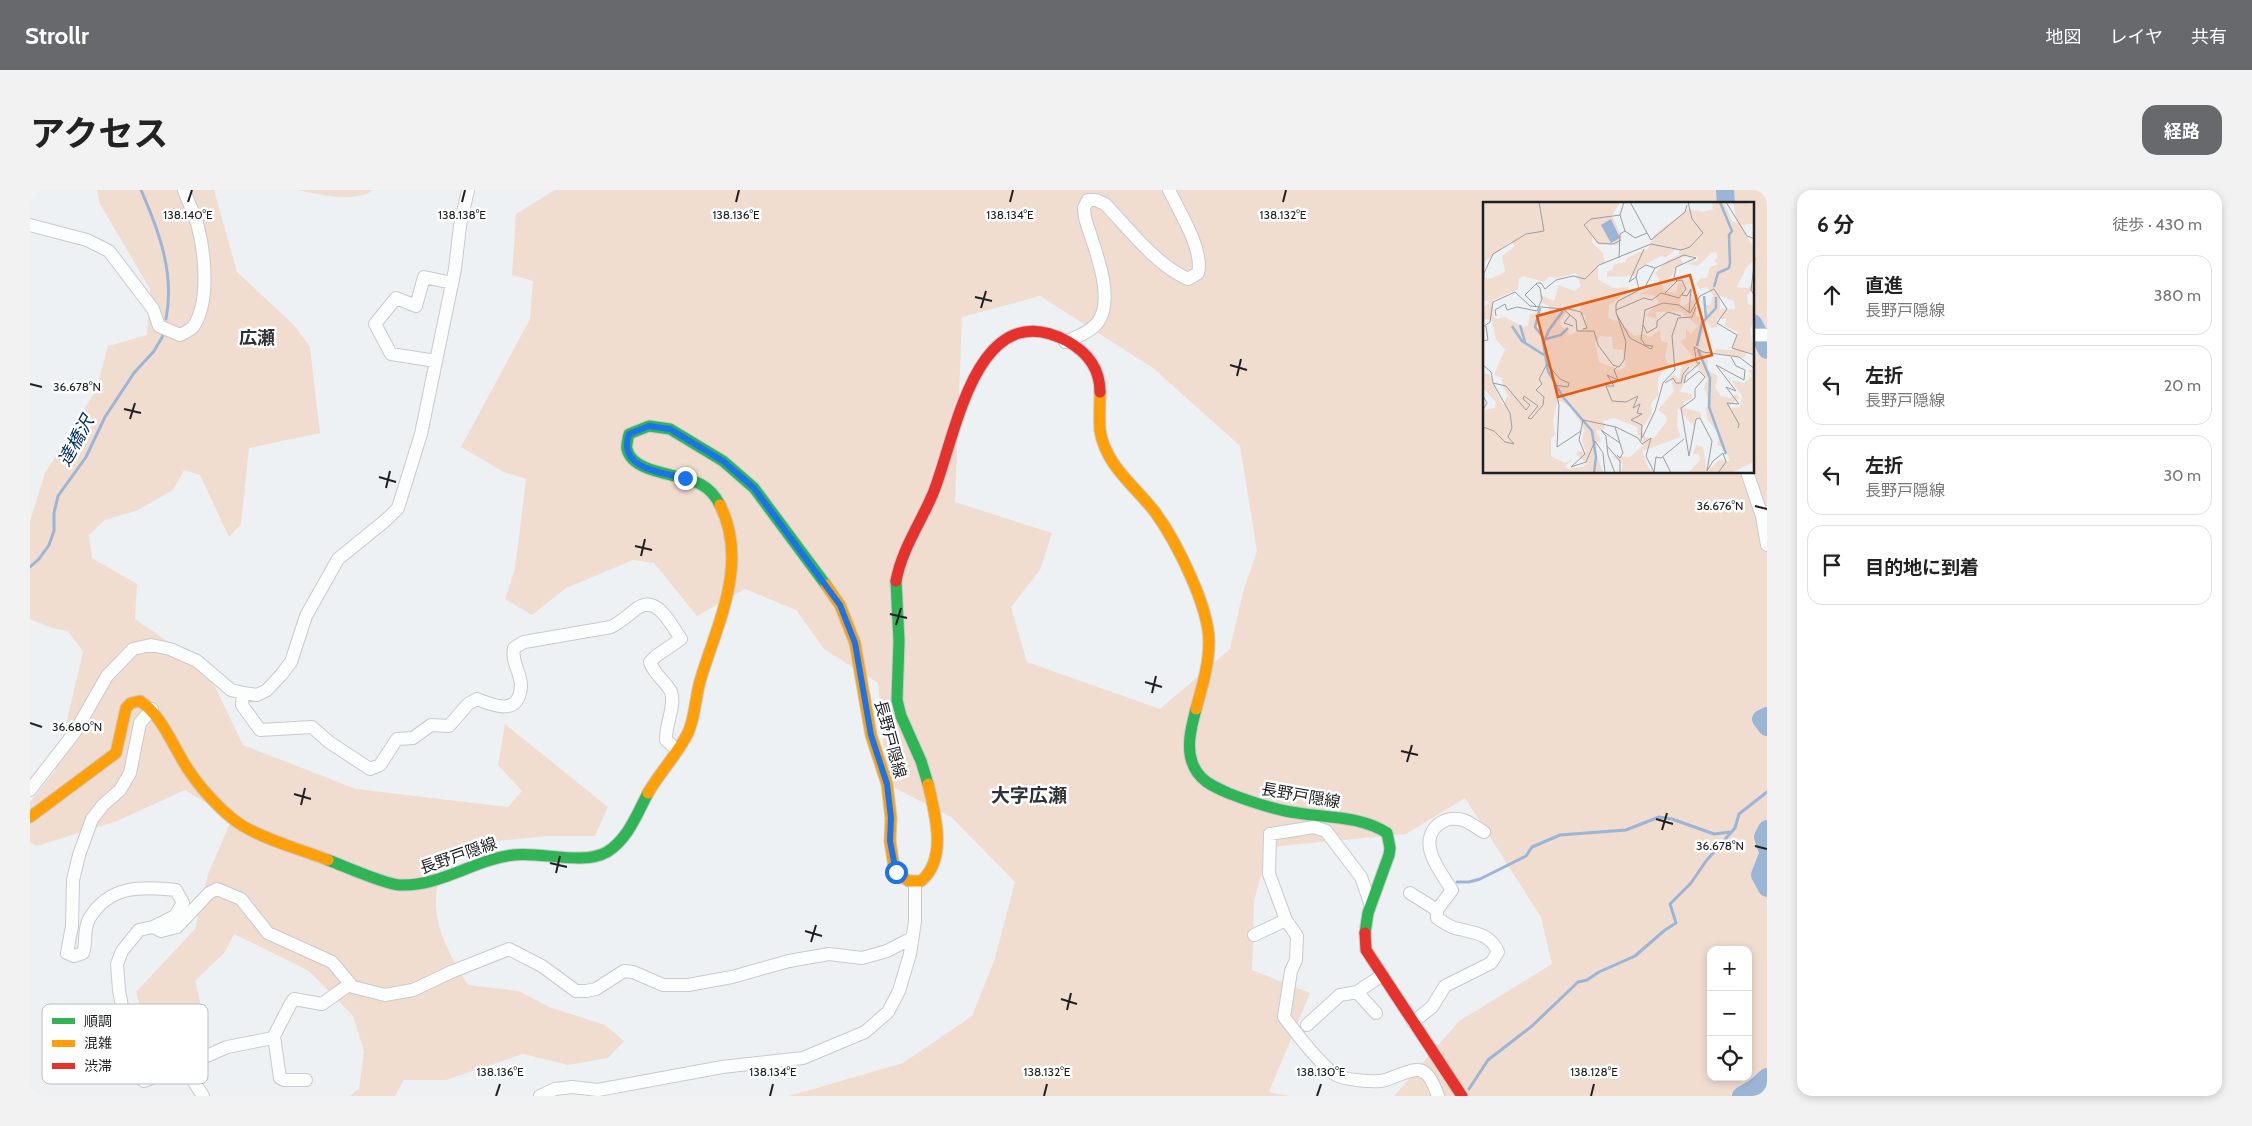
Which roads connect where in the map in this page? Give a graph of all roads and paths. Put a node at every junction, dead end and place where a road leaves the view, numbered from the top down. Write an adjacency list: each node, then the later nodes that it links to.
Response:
1 (184, 190): 4 (street)
2 (468, 190): 5 (street)
3 (1169, 190): 8 (street)
4 (30, 225)
5 (452, 283): 9 (street); 9 (street)
6 (1754, 335): 7 (street)
7 (1767, 335)
8 (1066, 342): 18 (main road, 長野戸隠線); 20 (main road, 長野戸隠線)
9 (436, 361): 12 (street)
10 (1748, 474): 11 (street)
11 (1767, 545)
12 (243, 693): 14 (street); 15 (street)
13 (152, 709): 14 (main road, 長野戸隠線); 16 (main road); 23 (street)
14 (677, 750): 18 (main road, 長野戸隠線)
15 (30, 790)
16 (30, 817)
17 (1484, 832): 21 (street)
18 (915, 882): 25 (street)
19 (1410, 893): 21 (street)
20 (1370, 904): 22 (street); 26 (main road, 長野戸隠線)
21 (1437, 910): 31 (street)
22 (1286, 920): 24 (street); 40 (street)
23 (153, 926): 27 (street); 29 (street)
24 (1254, 935)
25 (912, 938): 27 (street); 37 (street)
26 (1381, 976): 28 (street); 31 (main road, 長野戸隠線)
27 (350, 984): 33 (street)
28 (1357, 992): 30 (street); 32 (street)
29 (122, 1004)
30 (1376, 1013)
31 (1413, 1022): 41 (main road, 長野戸隠線)
32 (1307, 1025)
33 (274, 1036): 34 (street); 35 (street)
34 (208, 1055)
35 (306, 1080)
36 (195, 1084): 38 (street)
37 (599, 1093): 39 (street)
38 (203, 1096)
39 (540, 1096)
40 (1438, 1096)
41 (1462, 1096)

